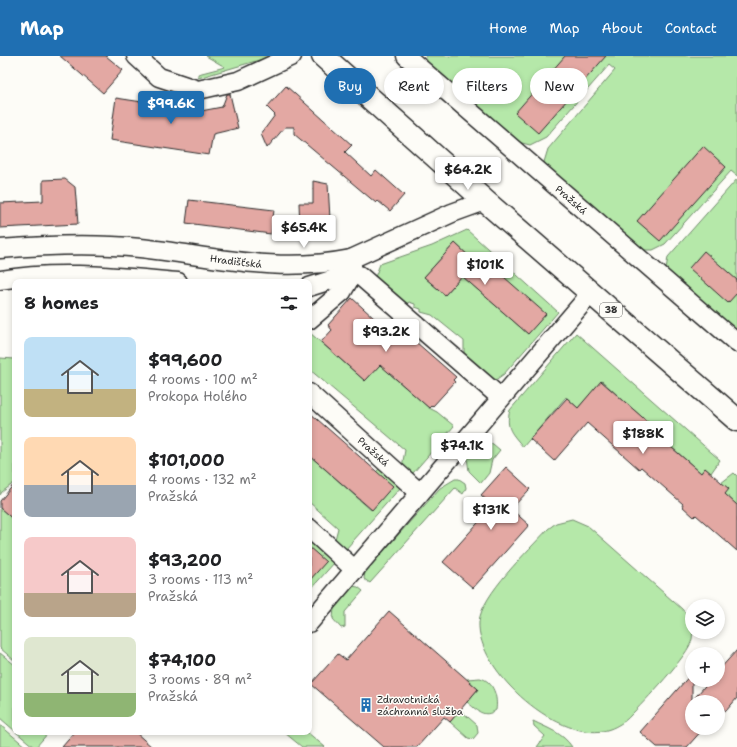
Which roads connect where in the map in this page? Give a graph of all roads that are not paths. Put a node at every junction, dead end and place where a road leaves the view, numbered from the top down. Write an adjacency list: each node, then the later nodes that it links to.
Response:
1 (136, 56): 2 (street)
2 (292, 56)
3 (323, 56): 5 (main road, 38)
4 (406, 56): 13 (street, Pražská)
5 (485, 201): 7 (street, Hradišťská); 11 (main road, 38)
6 (0, 249): 7 (street, Hradišťská)
7 (354, 269): 10 (street, Hradišťská); 12 (street); 15 (street)
8 (142, 279): 9 (street)
9 (0, 280)
10 (312, 286)
11 (592, 292): 15 (street); 16 (main road, 38)
12 (312, 317)
13 (737, 343)
14 (312, 396): 17 (street, Pražská)
15 (501, 398): 17 (street)
16 (737, 420)
17 (420, 493): 19 (street)
18 (312, 531): 19 (street)
19 (355, 570): 20 (street)
20 (312, 620)

